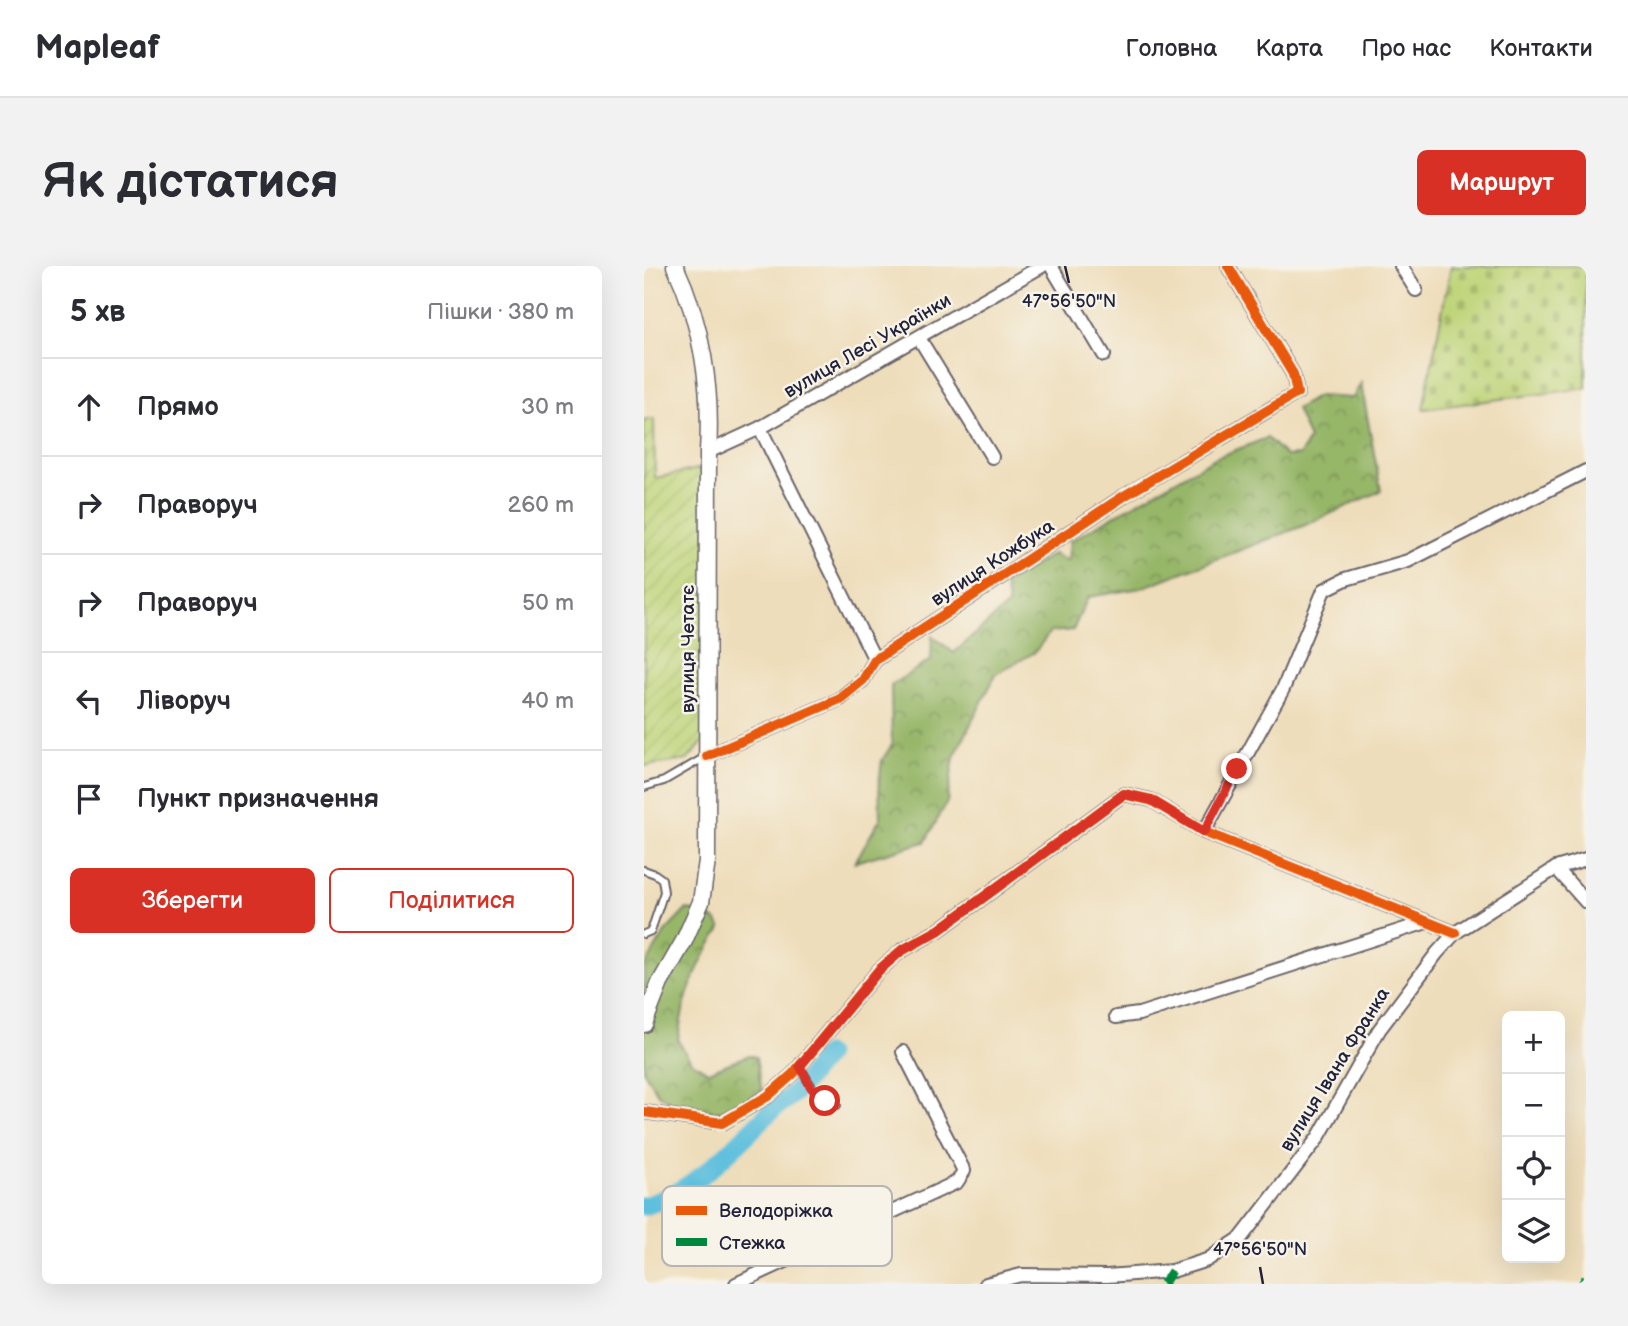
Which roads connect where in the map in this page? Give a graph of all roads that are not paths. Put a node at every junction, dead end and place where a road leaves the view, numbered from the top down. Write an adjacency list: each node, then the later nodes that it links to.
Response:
1 (675, 266): 10 (street, вулиця Четатє)
2 (1042, 266): 7 (street, вулиця Лесі Українки)
3 (1051, 266): 8 (street)
4 (1228, 266): 13 (street, вулиця Кожбука)
5 (1401, 266): 6 (street)
6 (1416, 290)
7 (919, 338): 9 (street, вулиця Лесі Українки); 11 (street)
8 (1104, 355)
9 (760, 428): 10 (street, вулиця Лесі Українки); 13 (street)
10 (708, 452): 14 (street, вулиця Четатє)
11 (992, 457)
12 (1586, 471): 16 (street)
13 (875, 660): 14 (street, вулиця Кожбука)
14 (707, 756): 15 (lane); 25 (street, вулиця Четатє)
15 (644, 787)
16 (1204, 832): 21 (street); 27 (street)
17 (1586, 859): 18 (street, вулиця Івана Франка)
18 (1556, 868): 20 (street); 22 (street, вулиця Івана Франка)
19 (644, 870): 23 (lane)
20 (1586, 902)
21 (1427, 922): 22 (street); 24 (street)
22 (1455, 933): 33 (street, вулиця Івана Франка)
23 (644, 934)
24 (1116, 1017)
25 (644, 1024)
26 (903, 1052): 30 (street)
27 (802, 1069): 28 (lane); 29 (street)
28 (837, 1105)
29 (644, 1112)
30 (892, 1212)
31 (775, 1266): 32 (street)
32 (736, 1284)
33 (986, 1284)

